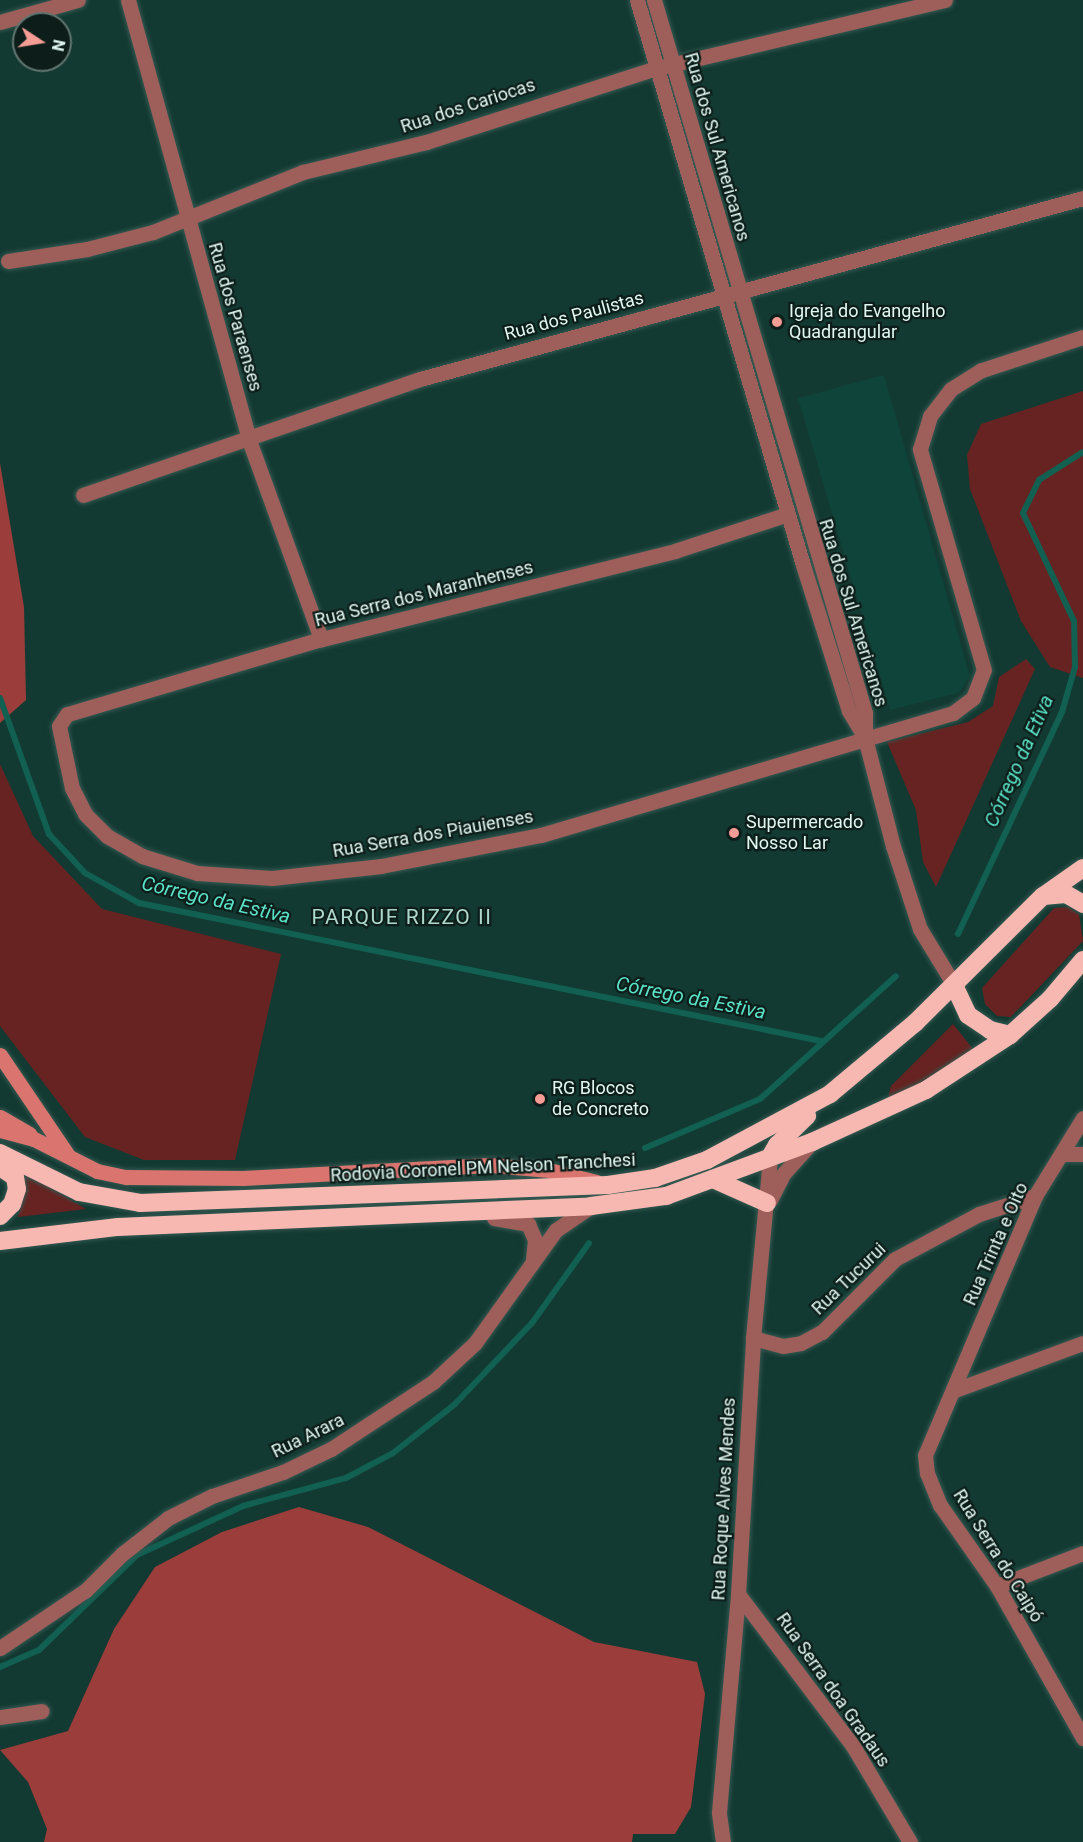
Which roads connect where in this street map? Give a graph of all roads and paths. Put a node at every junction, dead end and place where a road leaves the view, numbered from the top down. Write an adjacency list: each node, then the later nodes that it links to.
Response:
1 (78, 0): 6 (street)
2 (128, 0): 10 (street, Rua dos Paraenses)
3 (637, 0): 8 (street, Rua dos Sul Americanos)
4 (654, 0): 7 (street, Rua dos Sul Americanos)
5 (945, 0): 7 (street, Rua dos Cariocas)
6 (0, 22)
7 (673, 64): 8 (street, Rua dos Cariocas); 12 (street, Rua dos Sul Americanos)
8 (657, 68): 10 (street, Rua dos Cariocas); 13 (street, Rua dos Sul Americanos)
9 (1083, 198): 12 (street, Rua dos Paulistas)
10 (187, 220): 11 (street, Rua dos Cariocas); 15 (street, Rua dos Paraenses)
11 (8, 261)
12 (739, 292): 13 (street, Rua dos Paulistas); 20 (street, Rua dos Sul Americanos)
13 (723, 296): 15 (street, Rua dos Paulistas); 17 (street, Rua dos Sul Americanos)
14 (1083, 337): 20 (street)
15 (249, 440): 16 (street, Rua dos Paulistas); 18 (street, Rua dos Paraenses)
16 (83, 495)
17 (788, 514): 18 (street, Rua Serra dos Maranhenses); 20 (street, Rua dos Sul Americanos)
18 (321, 639): 19 (street, Rua Serra dos Maranhenses)
19 (70, 713): 20 (street, Rua Serra dos Piauienses)
20 (865, 738): 25 (street)
21 (1083, 868): 22 (highway, Rodovia Coronel PM Nelson Tranchesi)
22 (1043, 896): 23 (highway); 25 (highway, Rodovia Coronel PM Nelson Tranchesi)
23 (1083, 904)
24 (1083, 960): 26 (highway)
25 (954, 985): 26 (highway); 28 (highway, Rodovia Coronel PM Nelson Tranchesi)
26 (1010, 1035): 33 (highway)
27 (0, 1055): 37 (street)
28 (830, 1094): 38 (highway); 41 (highway, Rodovia Coronel PM Nelson Tranchesi)
29 (0, 1117): 32 (street)
30 (1083, 1118): 35 (street, Rua Trinta e Oito)
31 (0, 1130): 32 (street)
32 (34, 1138): 37 (street)
33 (812, 1142): 38 (highway); 44 (street)
34 (0, 1152): 41 (highway, Rodovia Coronel PM Nelson Tranchesi)
35 (1063, 1154): 36 (street); 42 (street, Rua Trinta e Oito)
36 (1083, 1154)
37 (68, 1156): 41 (street)
38 (770, 1158): 40 (highway); 44 (street, Rua Roque Alves Mendes)
39 (0, 1167): 45 (highway)
40 (713, 1179): 43 (highway); 44 (highway)
41 (608, 1185)
42 (1035, 1196): 49 (street, Rua Tucurui); 51 (street, Rua Trinta e Oito)
43 (591, 1206): 46 (highway); 48 (street, Rua Arara)
44 (766, 1207): 49 (street, Rua Roque Alves Mendes)
45 (0, 1216)
46 (408, 1216): 47 (highway); 48 (street)
47 (0, 1241)
48 (532, 1262): 55 (street, Rua Arara)
49 (753, 1338): 54 (street, Rua Roque Alves Mendes)
50 (1083, 1343): 51 (street)
51 (955, 1390): 53 (street, Rua Serra do Caipó)
52 (1083, 1553): 53 (street)
53 (997, 1586): 58 (street, Rua Serra do Caipó)
54 (738, 1594): 59 (street, Rua Roque Alves Mendes); 60 (street, Rua Serra doa Gradaus)
55 (0, 1648)
56 (42, 1711): 57 (street)
57 (0, 1718)
58 (1083, 1738)
59 (723, 1842)
60 (910, 1842)

